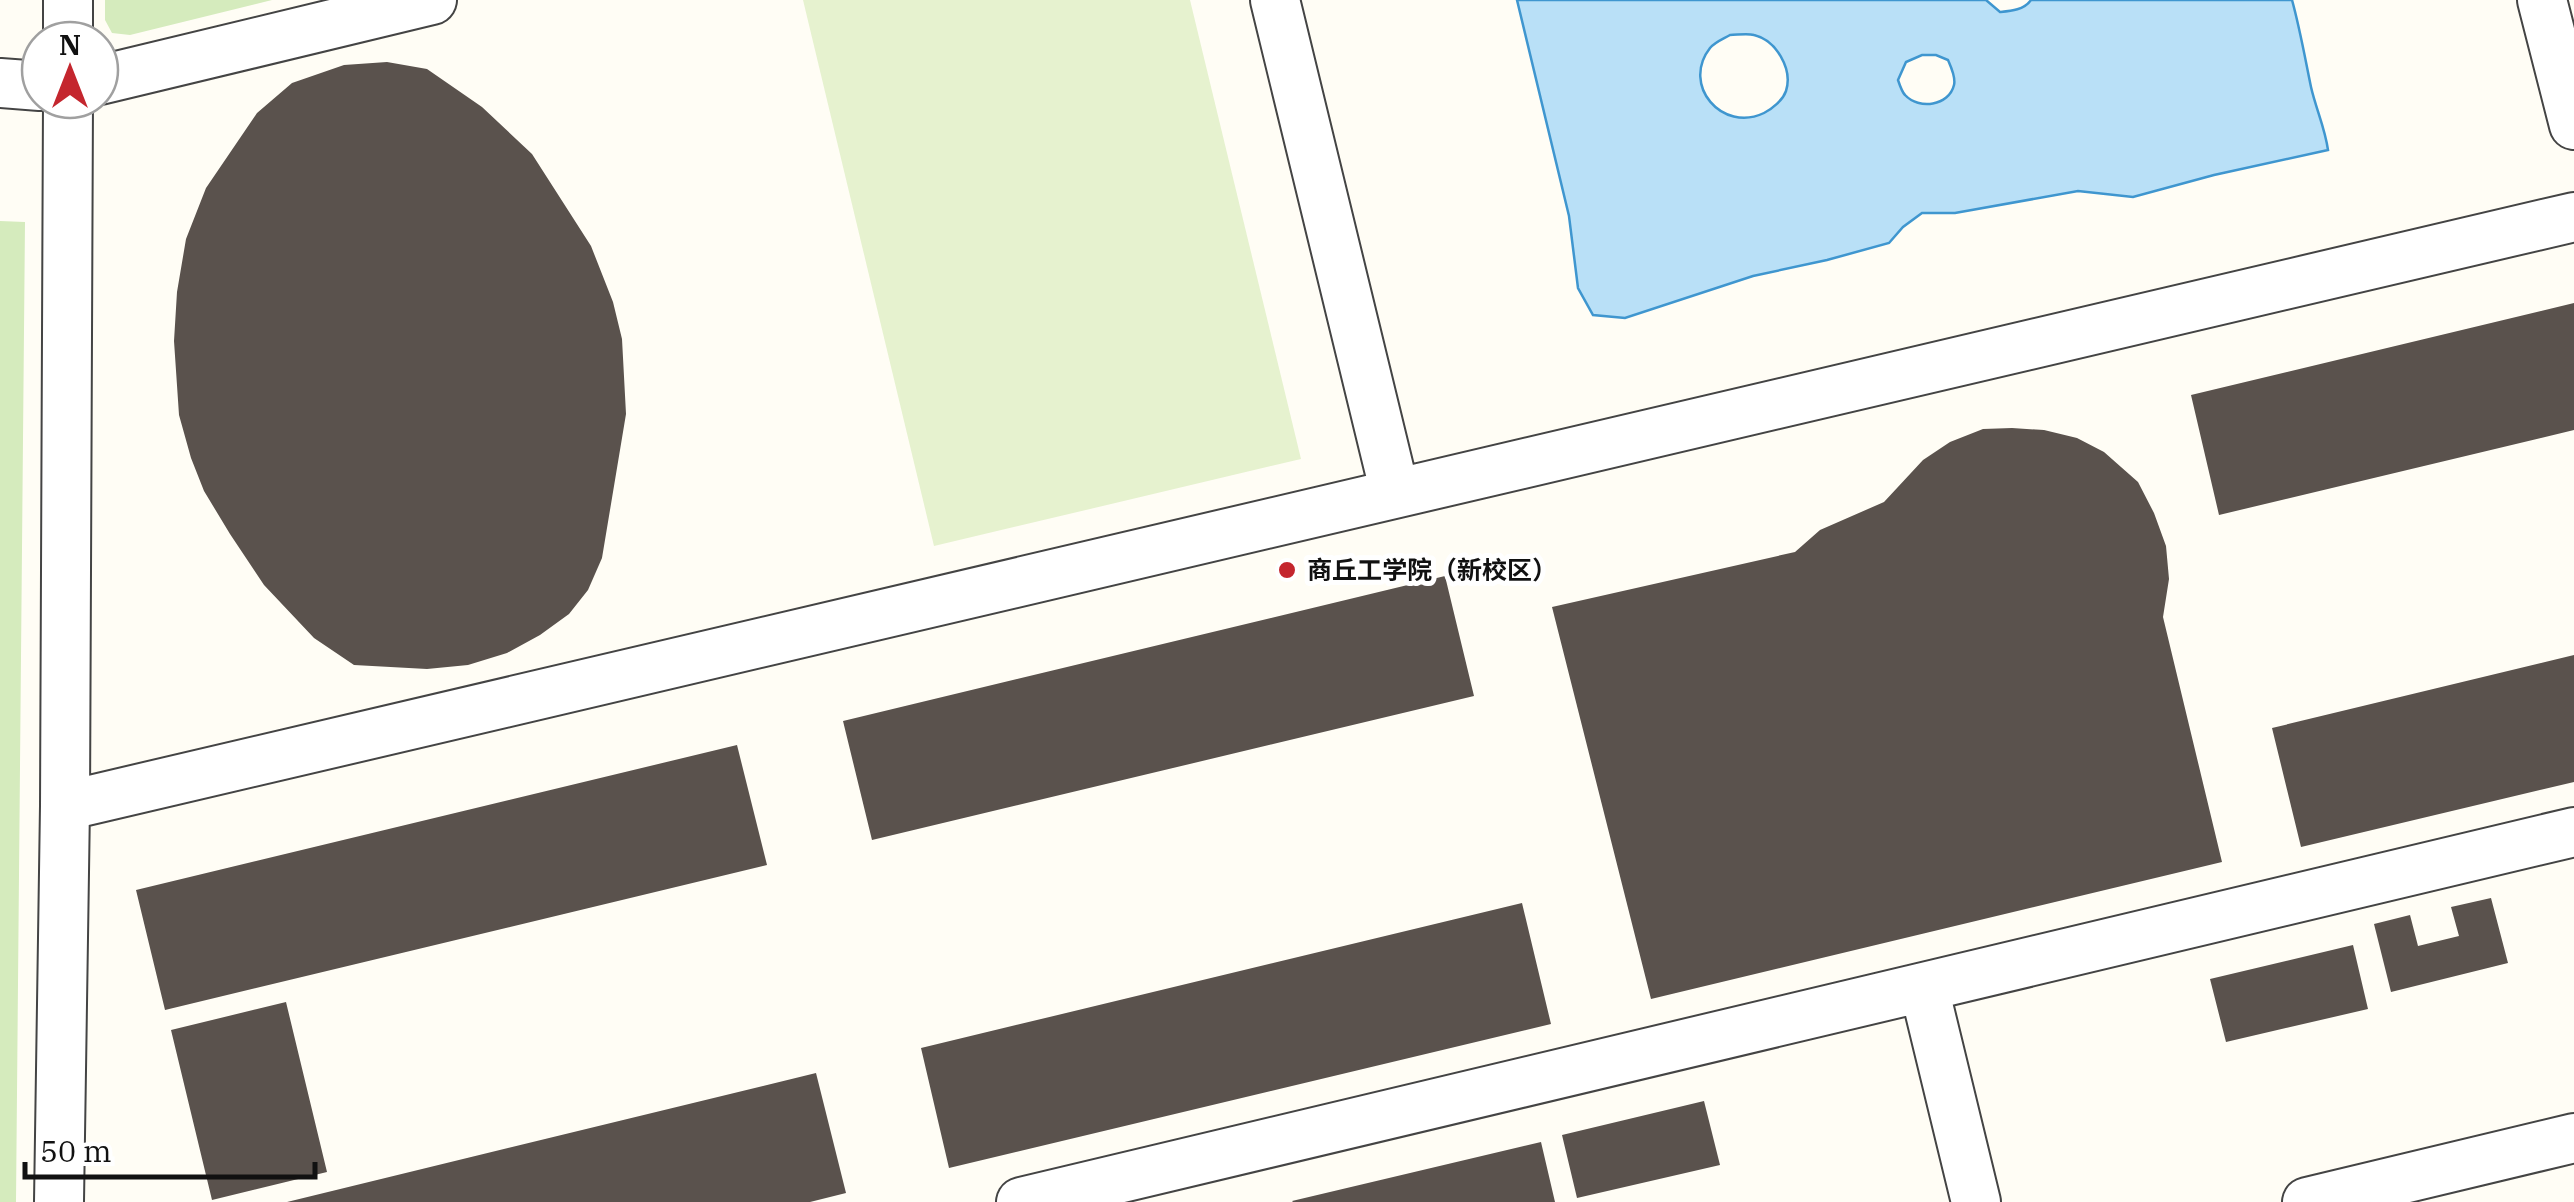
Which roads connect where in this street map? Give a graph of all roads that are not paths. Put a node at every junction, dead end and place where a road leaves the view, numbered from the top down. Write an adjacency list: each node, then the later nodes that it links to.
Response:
1 (432, 0): 4 (street)
2 (1275, 0): 8 (street)
3 (2542, 0): 6 (street)
4 (120, 75)
5 (68, 120): 9 (street)
6 (2574, 125)
7 (2574, 216): 8 (street)
8 (1395, 493): 9 (street)
9 (65, 806): 13 (street)
10 (2574, 832): 11 (street)
11 (1924, 988): 14 (street); 15 (street)
12 (2574, 1138): 16 (street)
13 (60, 1202)
14 (1021, 1202)
15 (1976, 1202)
16 (2308, 1202)

